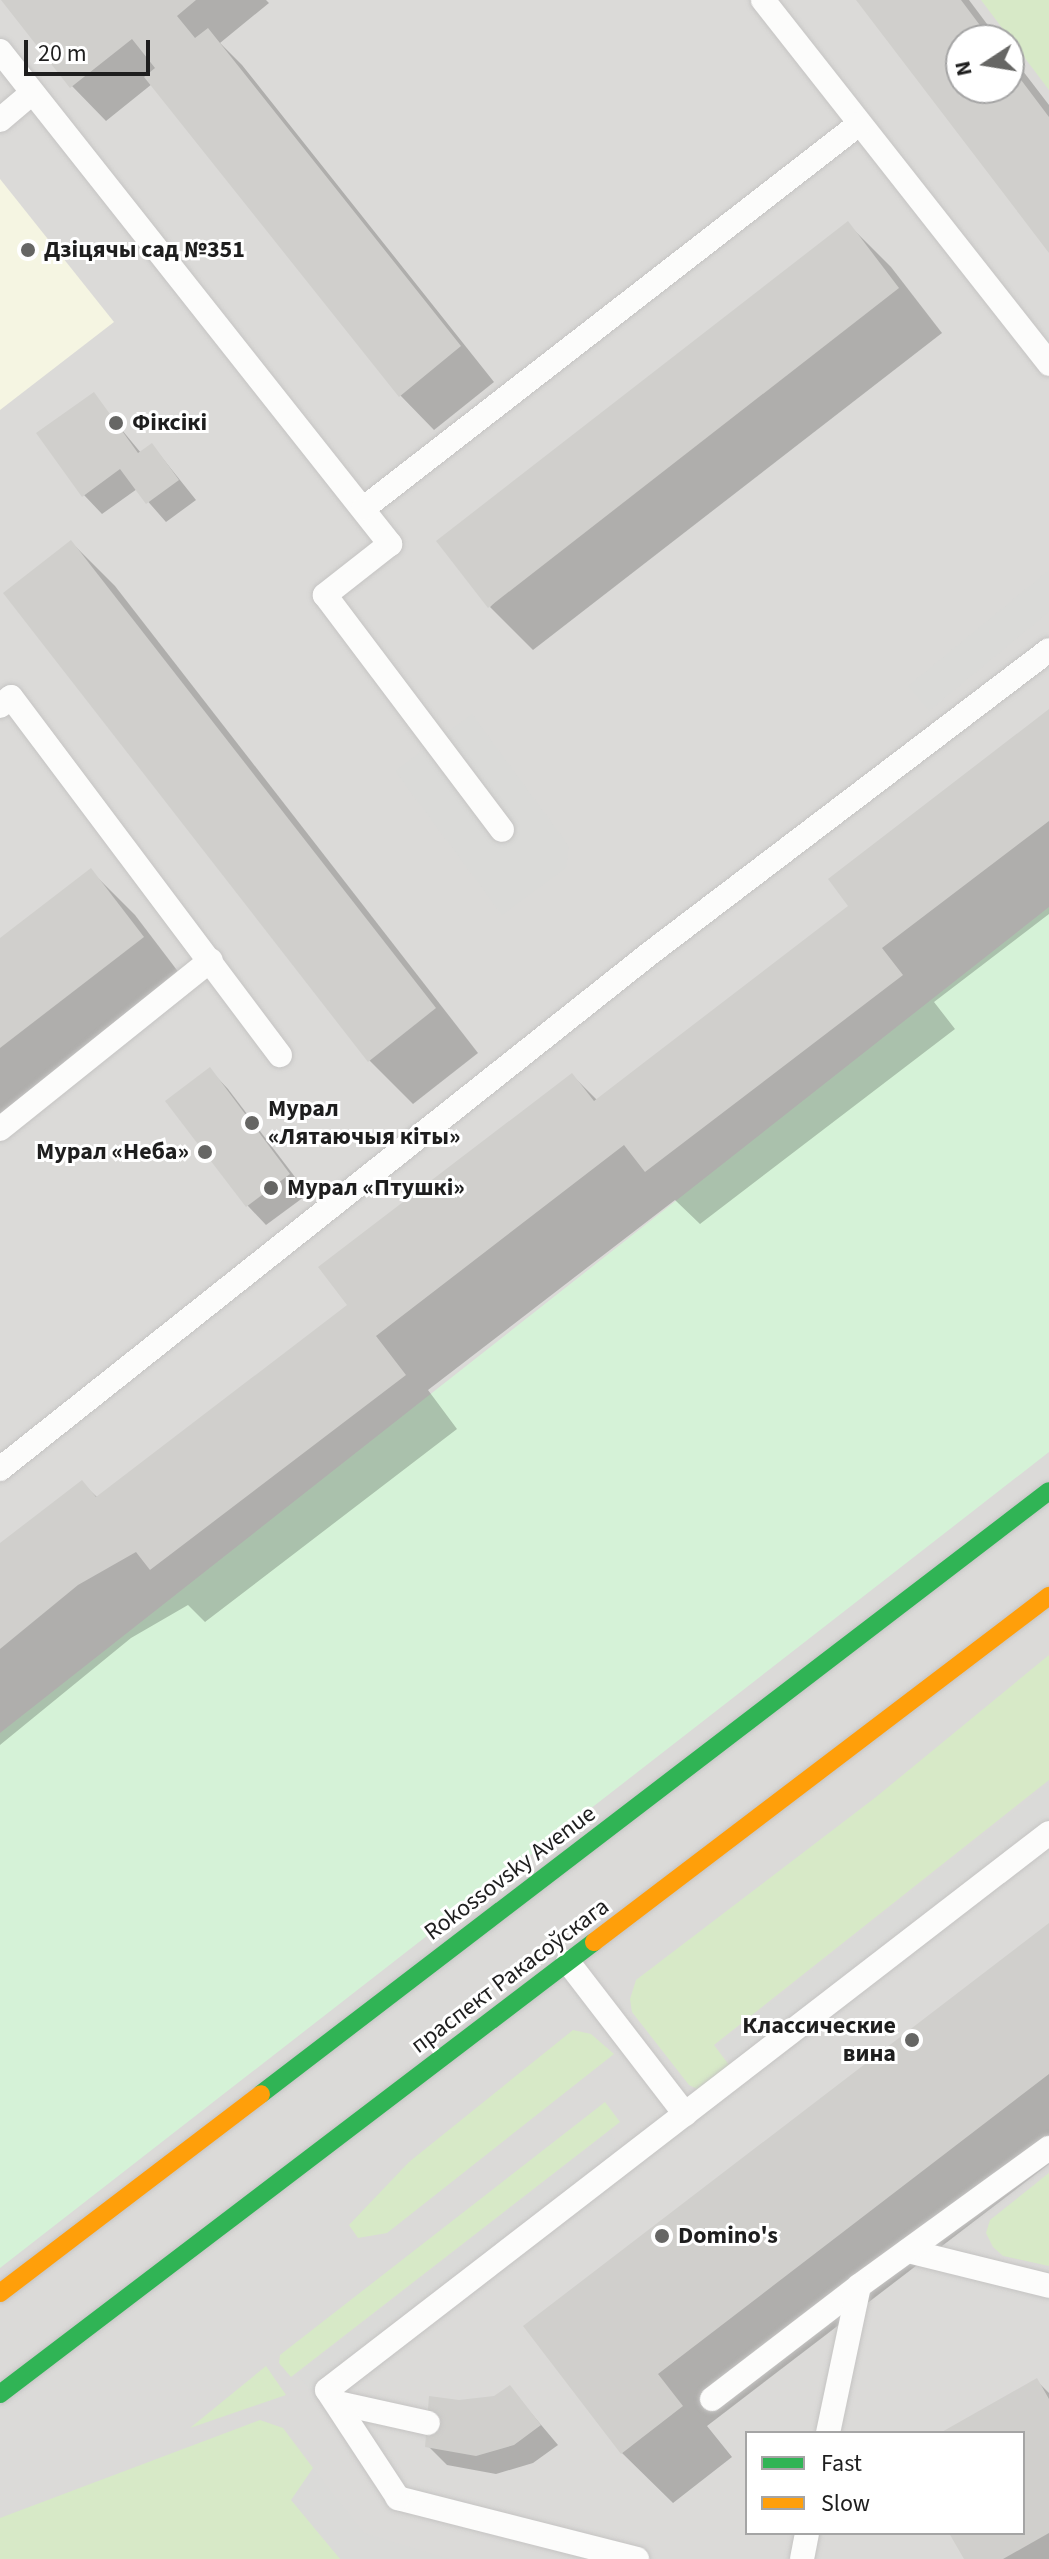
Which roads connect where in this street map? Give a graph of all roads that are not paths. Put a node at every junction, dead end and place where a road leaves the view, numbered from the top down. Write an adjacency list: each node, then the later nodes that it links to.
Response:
1 (763, 0): 5 (lane)
2 (0, 51): 3 (lane)
3 (32, 93): 4 (lane); 7 (lane)
4 (0, 120)
5 (859, 124): 6 (lane); 7 (lane)
6 (1049, 364)
7 (364, 508): 10 (lane)
8 (1049, 650): 14 (lane)
9 (0, 706): 11 (lane)
10 (502, 830)
11 (211, 960): 12 (lane); 13 (lane)
12 (280, 1055)
13 (0, 1129)
14 (0, 1469)
15 (1049, 1491): 24 (main road, Rokossovsky Avenue)
16 (1049, 1596): 18 (main road, праспект Ракасоўскага)
17 (1049, 1833): 19 (lane)
18 (568, 1962): 19 (lane); 25 (main road, праспект Ракасоўскага)
19 (685, 2114): 27 (lane)
20 (1049, 2148): 21 (lane)
21 (908, 2251): 22 (lane); 23 (lane)
22 (859, 2286): 26 (lane); 29 (lane)
23 (1049, 2286)
24 (0, 2293)
25 (0, 2394)
26 (712, 2399)
27 (338, 2403): 28 (lane); 31 (lane)
28 (428, 2423)
29 (828, 2431)
30 (807, 2535): 32 (lane)
31 (637, 2559)
32 (802, 2559)

